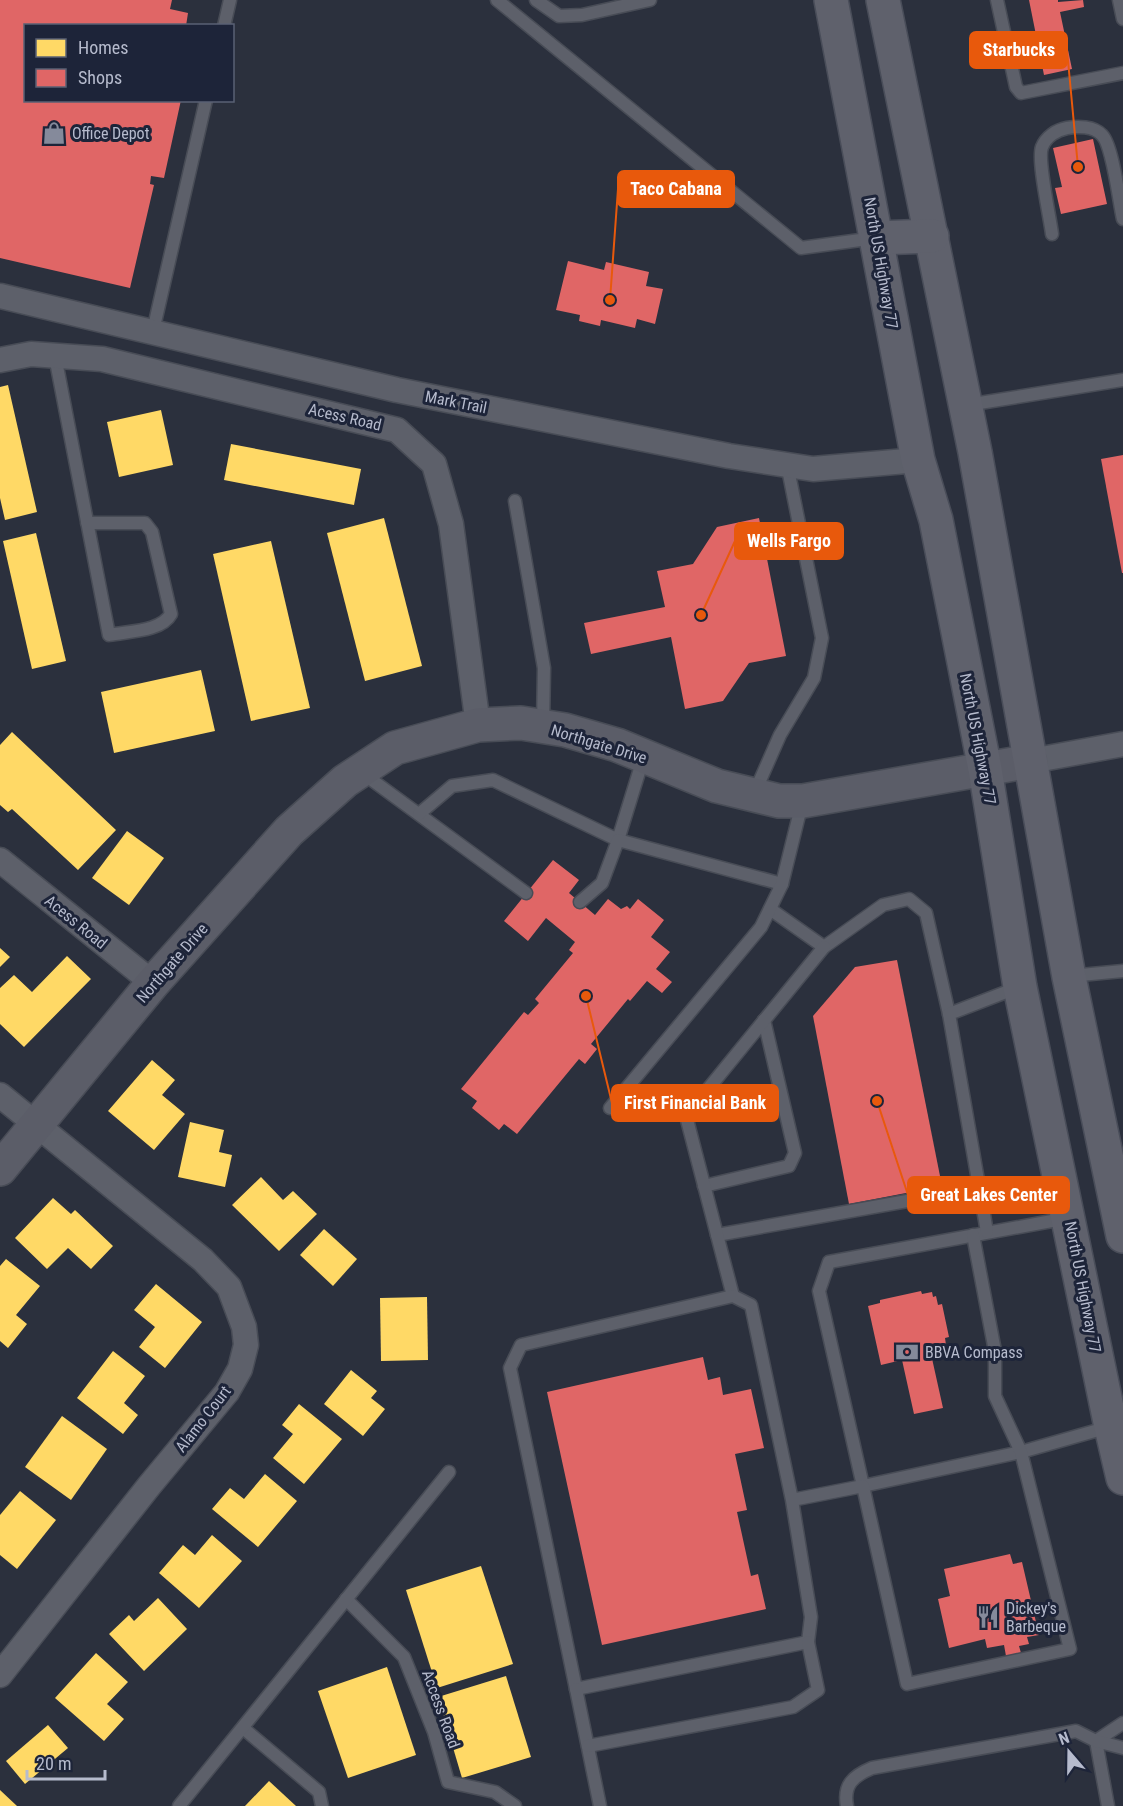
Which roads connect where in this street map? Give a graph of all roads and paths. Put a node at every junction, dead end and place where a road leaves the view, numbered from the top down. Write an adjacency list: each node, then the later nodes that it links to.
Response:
1 (230, 0): 10 (lane)
2 (497, 0): 16 (lane)
3 (536, 0): 4 (lane)
4 (650, 0)
5 (831, 0): 16 (main road, North US Highway 77)
6 (883, 0): 15 (main road)
7 (998, 0): 11 (lane)
8 (1119, 0): 9 (lane)
9 (1123, 19)
10 (224, 24)
11 (1123, 73)
12 (206, 102): 18 (lane)
13 (1123, 219): 14 (lane)
14 (1052, 234)
15 (932, 236): 16 (main road); 22 (main road)
16 (877, 238): 23 (main road, North US Highway 77)
17 (0, 296): 18 (street, Mark Trail)
18 (153, 331): 24 (street, Mark Trail)
19 (55, 356): 20 (street, Acess Road); 26 (lane); 27 (street, Acess Road)
20 (0, 360)
21 (1123, 380): 22 (lane)
22 (966, 406): 31 (main road)
23 (918, 460): 24 (street, Mark Trail); 32 (main road, North US Highway 77)
24 (787, 464): 34 (lane)
25 (515, 501): 28 (lane)
26 (87, 523): 26 (lane)
27 (478, 725): 28 (street, Northgate Drive); 33 (street, Northgate Drive)
28 (543, 727): 30 (street, Northgate Drive)
29 (1123, 744): 31 (street, Northgate Drive)
30 (644, 756): 34 (street, Northgate Drive); 37 (lane)
31 (1030, 761): 32 (street, Northgate Drive); 45 (main road)
32 (985, 769): 35 (street, Northgate Drive); 47 (main road, North US Highway 77)
33 (360, 771): 36 (lane); 46 (street, Northgate Drive)
34 (753, 795): 35 (street, Northgate Drive)
35 (802, 801): 39 (lane)
36 (419, 814): 37 (lane); 40 (lane)
37 (618, 840): 39 (lane); 41 (lane)
38 (0, 860): 46 (street, Acess Road)
39 (782, 884): 42 (lane)
40 (526, 893)
41 (580, 902)
42 (770, 909): 43 (lane); 51 (lane)
43 (824, 947): 48 (lane); 49 (lane)
44 (1123, 971): 45 (lane)
45 (1069, 976): 60 (main road)
46 (153, 983): 52 (street, Northgate Drive)
47 (1020, 987): 48 (lane); 56 (main road, North US Highway 77)
48 (950, 1014): 55 (lane)
49 (764, 1020): 54 (lane); 54 (lane)
50 (0, 1095): 52 (street, Alamo Court)
51 (610, 1108)
52 (37, 1125): 53 (street, Northgate Drive); 70 (street, Alamo Court)
53 (0, 1169)
54 (704, 1186): 58 (lane)
55 (980, 1188): 57 (lane); 58 (lane)
56 (1069, 1218): 57 (lane); 62 (main road, North US Highway 77)
57 (987, 1232): 59 (lane)
58 (717, 1235): 61 (lane)
59 (973, 1235): 63 (lane); 66 (lane)
60 (1123, 1236)
61 (733, 1296): 67 (lane); 71 (lane)
62 (1110, 1427): 63 (lane); 65 (main road, North US Highway 77)
63 (1022, 1452): 66 (lane); 66 (lane)
64 (449, 1472): 68 (lane)
65 (1123, 1478)
66 (863, 1486): 67 (lane)
67 (792, 1500): 69 (lane)
68 (346, 1599): 73 (lane); 79 (lane, Access Road)
69 (808, 1642): 71 (lane); 75 (lane)
70 (0, 1675)
71 (576, 1689): 75 (lane)
72 (1123, 1723): 74 (lane)
73 (243, 1728): 77 (lane); 78 (lane)
74 (1096, 1741): 76 (lane); 81 (lane); 82 (lane)
75 (588, 1746): 80 (lane)
76 (1123, 1748)
77 (179, 1806)
78 (322, 1806)
79 (515, 1806)
80 (600, 1806)
81 (847, 1806)
82 (1108, 1806)

